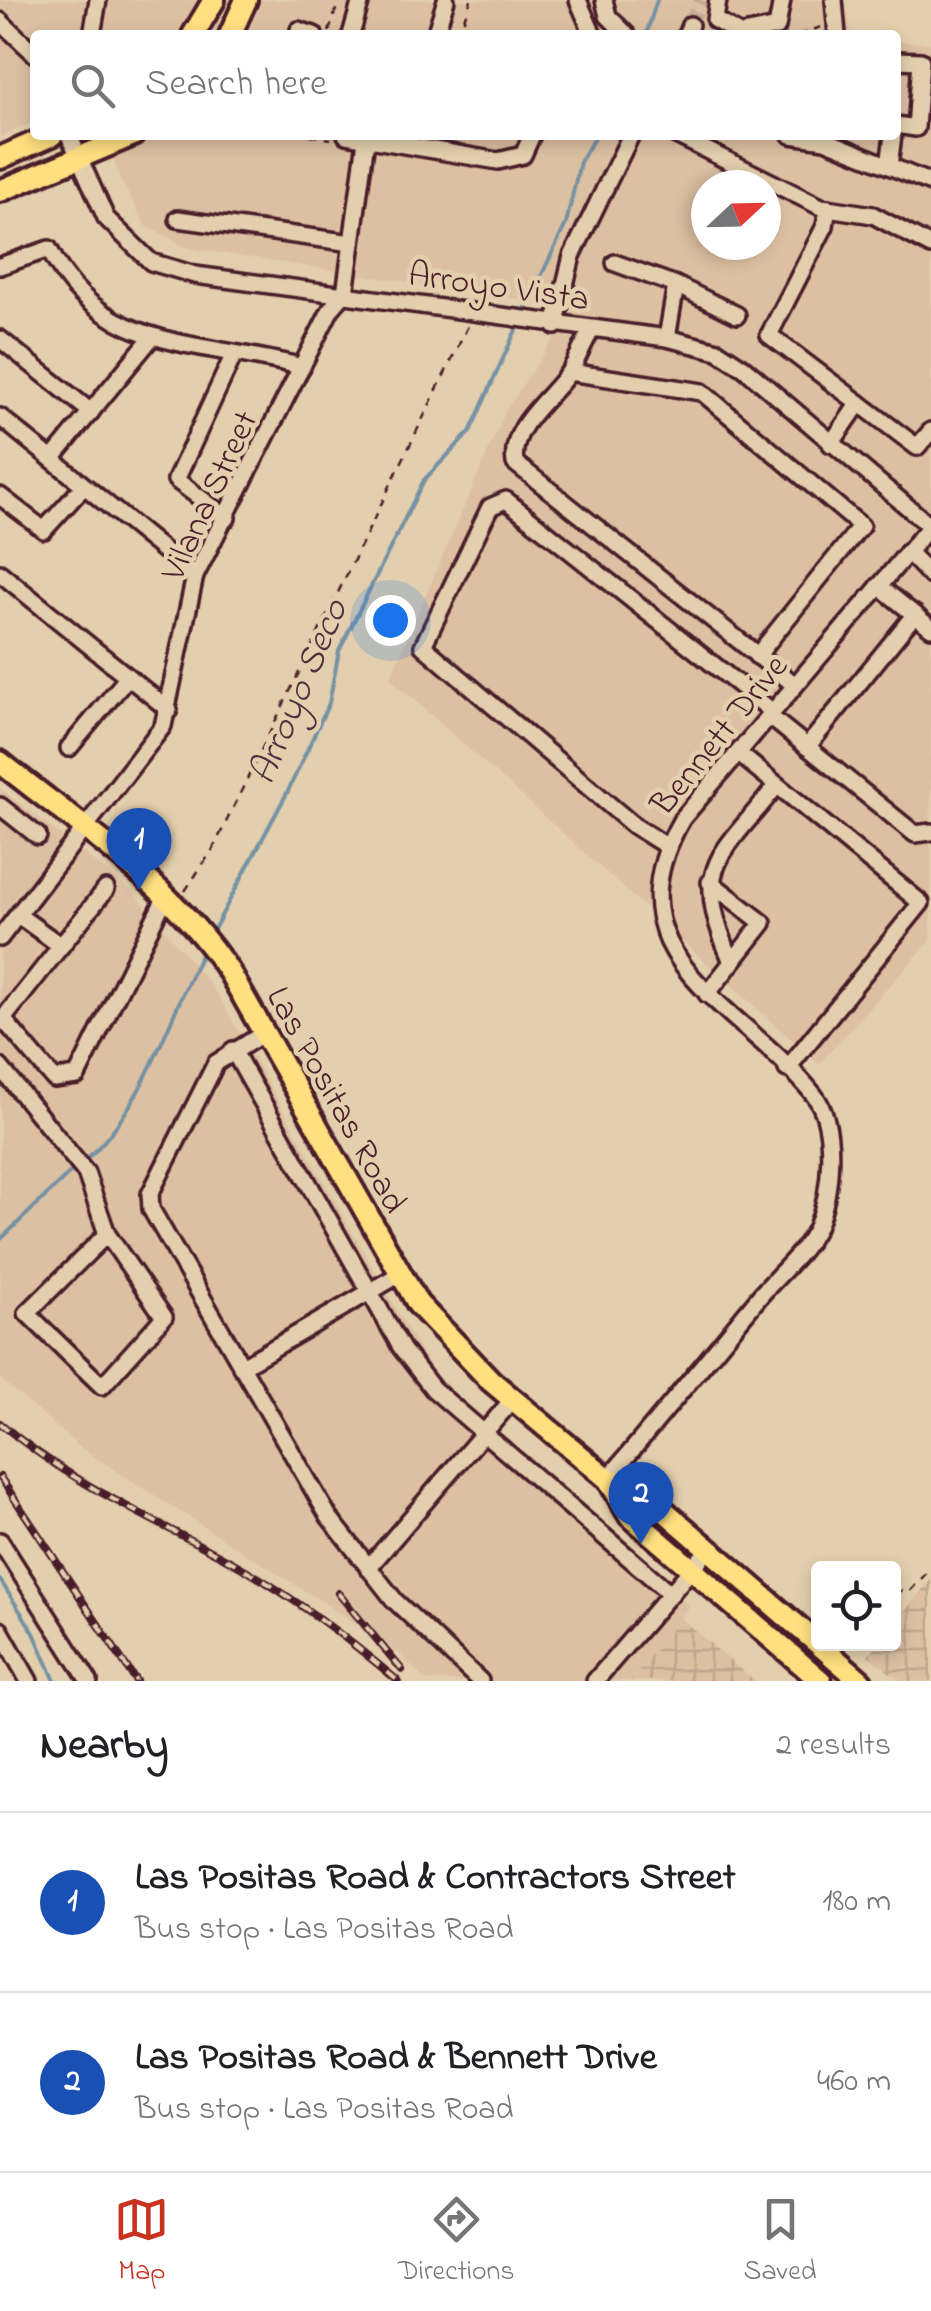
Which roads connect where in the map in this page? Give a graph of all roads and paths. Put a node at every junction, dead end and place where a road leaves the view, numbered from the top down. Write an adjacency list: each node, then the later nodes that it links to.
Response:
1 (98, 0): 14 (street)
2 (214, 0): 15 (main road)
3 (246, 0): 16 (main road)
4 (339, 0): 17 (path)
5 (361, 0): 18 (street)
6 (446, 0): 19 (street)
7 (470, 0): 20 (path)
8 (578, 0): 21 (street)
9 (604, 0): 22 (street)
10 (718, 0): 23 (street)
11 (782, 0): 24 (street)
12 (834, 0): 25 (street)
13 (0, 21): 26 (street)
14 (93, 30)
15 (197, 30)
16 (232, 30)
17 (324, 30)
18 (352, 30)
19 (437, 30)
20 (460, 30)
21 (589, 30)
22 (621, 30)
23 (731, 30)
24 (760, 30)
25 (832, 30)
26 (30, 49)
27 (901, 60): 28 (street)
28 (901, 126)
29 (41, 140): 39 (main road)
30 (70, 140): 40 (street, Arroyo Vista)
31 (122, 140): 40 (main road)
32 (366, 140): 38 (street); 47 (street)
33 (530, 140): 38 (street)
34 (629, 140): 54 (street)
35 (686, 140): 44 (street)
36 (831, 140): 41 (street)
37 (892, 140): 41 (street)
38 (403, 141)
39 (0, 158)
40 (80, 160): 43 (main road); 51 (street, Arroyo Vista)
41 (888, 166): 42 (street)
42 (931, 183)
43 (0, 191)
44 (828, 208): 46 (street); 62 (street)
45 (178, 219): 47 (street)
46 (929, 240)
47 (352, 243): 51 (street)
48 (615, 263): 50 (street)
49 (0, 266): 56 (street)
50 (676, 286): 53 (street); 57 (street)
51 (345, 293): 52 (street, Arroyo Vista); 60 (street, Vilana Street)
52 (477, 314): 54 (street, Arroyo Vista); 98 (path)
53 (737, 315)
54 (556, 326): 55 (street, Arroyo Vista)
55 (592, 328): 57 (street, Arroyo Vista); 61 (street)
56 (152, 336): 59 (street); 63 (street)
57 (667, 338): 66 (street, Arroyo Vista)
58 (0, 339): 63 (street)
59 (234, 354): 60 (street); 71 (street)
60 (302, 367): 71 (street, Vilana Street)
61 (569, 372): 80 (street); 80 (street)
62 (859, 403): 65 (street); 66 (street)
63 (91, 412): 67 (street)
64 (0, 417): 67 (street)
65 (931, 431)
66 (831, 444): 72 (street, Arroyo Vista)
67 (52, 460): 68 (street)
68 (84, 486): 69 (street); 75 (street)
69 (0, 496)
70 (931, 516): 72 (street)
71 (226, 518): 75 (street, Vilana Street)
72 (930, 526): 73 (street, Bennett Drive)
73 (908, 552): 76 (street); 77 (street, Bennett Drive)
74 (0, 573): 81 (street)
75 (196, 576): 83 (street, Vilana Street)
76 (931, 576)
77 (879, 586): 78 (street); 82 (street, Bennett Drive)
78 (914, 614): 79 (street); 85 (street)
79 (931, 628)
80 (758, 656): 82 (street)
81 (128, 677): 83 (street); 86 (street)
82 (796, 685): 84 (street, Bennett Drive)
83 (169, 710): 92 (street, Vilana Street)
84 (771, 714): 85 (street); 87 (street, Bennett Drive); 95 (street)
85 (807, 747): 93 (street)
86 (69, 748)
87 (738, 753): 90 (street); 95 (street, Bennett Drive)
88 (0, 762): 89 (main road, Las Positas Road)
89 (26, 782): 91 (street); 92 (main road, Las Positas Road)
90 (776, 785): 96 (street); 107 (street)
91 (2, 808): 94 (street)
92 (86, 830): 98 (main road, Las Positas Road); 99 (street, Vilana Street)
93 (931, 832)
94 (38, 836)
95 (668, 847): 103 (street, Bennett Drive)
96 (710, 882): 102 (street); 102 (street)
97 (106, 889): 101 (street)
98 (171, 900): 101 (street); 104 (main road, Las Positas Road)
99 (18, 915): 100 (street, Vilana Street); 101 (street)
100 (0, 938)
101 (60, 946)
102 (732, 962): 103 (street)
103 (706, 994): 107 (street, Bennett Drive)
104 (264, 1034): 105 (street); 109 (main road, Las Positas Road)
105 (233, 1050): 110 (street); 111 (street)
106 (0, 1068): 108 (street)
107 (787, 1069): 114 (street, Bennett Drive)
108 (107, 1234): 108 (street)
109 (400, 1274): 110 (street); 112 (main road, Las Positas Road)
110 (370, 1293): 111 (street); 113 (street)
111 (241, 1367): 117 (street)
112 (513, 1399): 113 (street); 114 (main road, Las Positas Road)
113 (484, 1433): 117 (street); 121 (street)
114 (608, 1478): 116 (main road, Las Positas Road); 119 (main road, Las Positas Road)
115 (0, 1540): 124 (street)
116 (709, 1549): 119 (street); 128 (main road, Las Positas Road)
117 (368, 1568): 125 (street)
118 (931, 1568): 120 (path)
119 (692, 1570): 121 (street); 127 (main road, Las Positas Road)
120 (901, 1591)
121 (671, 1594): 126 (street)
122 (0, 1630): 123 (street)
123 (29, 1681)
124 (89, 1681)
125 (480, 1681)
126 (595, 1681)
127 (820, 1681)
128 (861, 1681)

